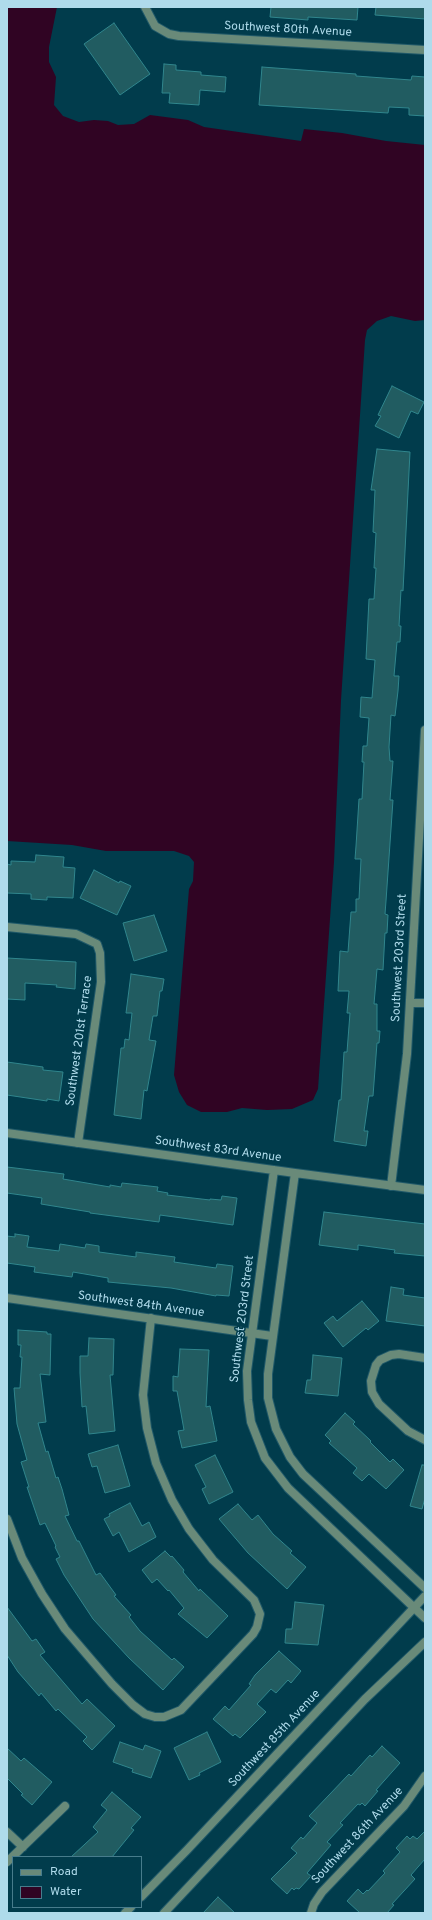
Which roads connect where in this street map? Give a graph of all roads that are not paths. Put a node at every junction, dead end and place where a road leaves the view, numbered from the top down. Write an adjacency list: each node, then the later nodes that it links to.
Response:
1 (146, 7): 2 (street, Southwest 80th Avenue)
2 (425, 50)
3 (425, 730): 5 (street, Southwest 203rd Street)
4 (7, 927): 8 (street, Southwest 201st Terrace)
5 (410, 1003): 6 (street); 11 (street, Southwest 203rd Street)
6 (425, 1003)
7 (7, 1133): 8 (street, Southwest 83rd Avenue)
8 (78, 1143): 9 (street, Southwest 83rd Avenue)
9 (274, 1170): 10 (street, Southwest 83rd Avenue); 15 (street, Southwest 203rd Street)
10 (295, 1173): 11 (street, Southwest 83rd Avenue); 16 (street)
11 (391, 1186): 12 (street, Southwest 83rd Avenue)
12 (425, 1190)
13 (7, 1298): 14 (street, Southwest 84th Avenue)
14 (150, 1318): 15 (street, Southwest 84th Avenue); 19 (street)
15 (253, 1332): 16 (street, Southwest 84th Avenue); 22 (street, Southwest 203rd Street)
16 (272, 1336): 20 (street)
17 (425, 1358): 18 (street)
18 (425, 1440)
19 (7, 1519)
20 (425, 1588)
21 (425, 1596): 22 (street, Southwest 85th Avenue)
22 (414, 1607): 23 (street, Southwest 203rd Street); 30 (street, Southwest 85th Avenue)
23 (425, 1618)
24 (425, 1642): 31 (street)
25 (425, 1776): 32 (street, Southwest 86th Avenue)
26 (65, 1806): 28 (street)
27 (7, 1832): 28 (street)
28 (23, 1847): 29 (street)
29 (13, 1856)
30 (142, 1896)
31 (164, 1913)
32 (311, 1913)

